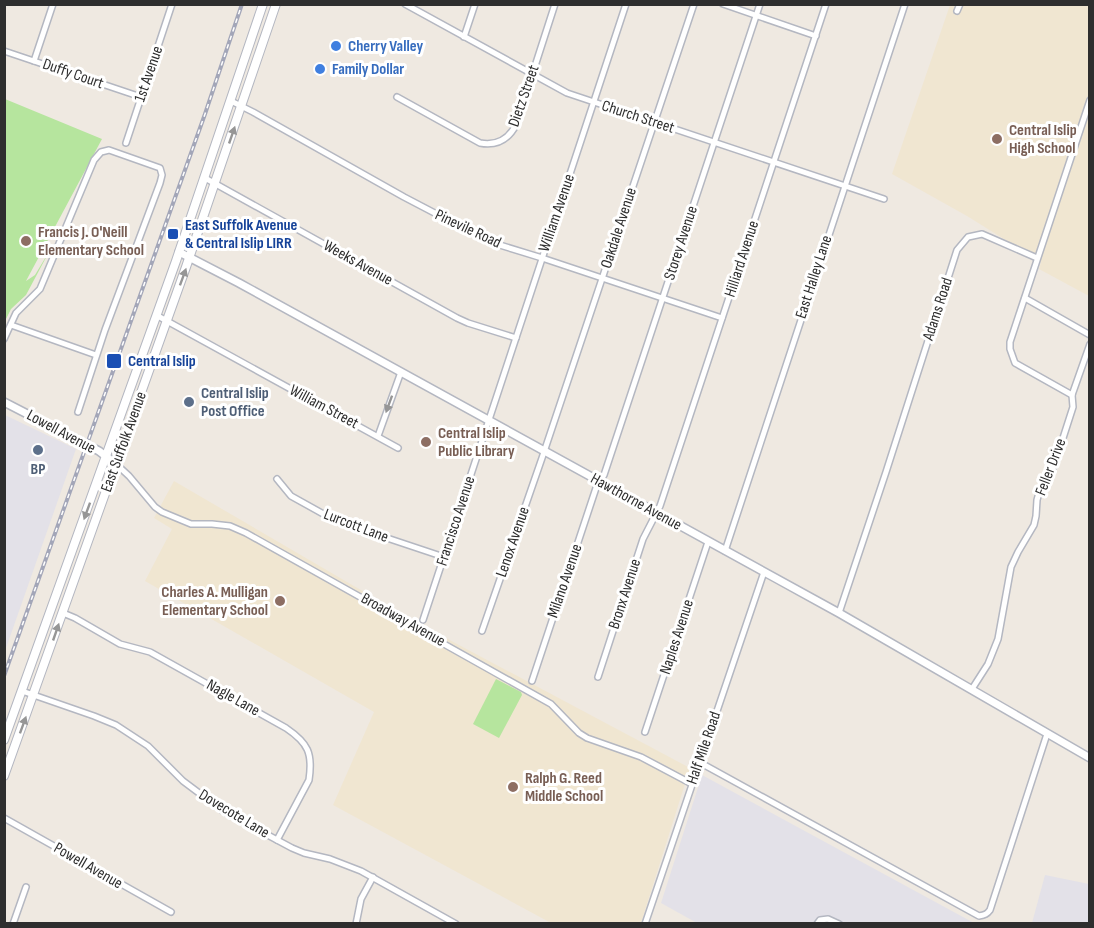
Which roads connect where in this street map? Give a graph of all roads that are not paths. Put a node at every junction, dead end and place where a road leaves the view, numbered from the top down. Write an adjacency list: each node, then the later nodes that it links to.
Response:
1 (53, 4): 18 (street)
2 (172, 4): 21 (street, 1st Avenue)
3 (263, 4): 23 (main road, East Suffolk Avenue)
4 (276, 4): 25 (main road, East Suffolk Avenue)
5 (405, 4): 16 (street, Church Street)
6 (475, 4): 16 (street)
7 (555, 4): 19 (street, Dietz Street)
8 (626, 4): 24 (street, William Avenue)
9 (694, 4): 26 (street, Oakdale Avenue)
10 (723, 4): 14 (street)
11 (760, 4): 14 (street, Storey Avenue)
12 (826, 4): 15 (street, Hilliard Avenue)
13 (905, 4): 32 (street, East Halley Lane)
14 (756, 16): 15 (street); 28 (street, Storey Avenue)
15 (816, 36): 29 (street, Hilliard Avenue)
16 (464, 37): 19 (street, Church Street)
17 (4, 51): 18 (street, Duffy Court)
18 (34, 61): 21 (street, Duffy Court)
19 (532, 75): 20 (street, Dietz Street); 24 (street, Church Street)
20 (397, 97)
21 (141, 98): 27 (street, 1st Avenue)
22 (1089, 100): 37 (street)
23 (231, 101): 25 (street, Pinevile Road); 30 (main road, East Suffolk Avenue)
24 (594, 103): 26 (street, Church Street); 36 (street, William Avenue)
25 (242, 106): 31 (main road, East Suffolk Avenue, one-way to 25); 36 (street, Pinevile Road)
26 (654, 122): 28 (street, Church Street); 38 (street, Oakdale Avenue)
27 (126, 142)
28 (714, 143): 29 (street, Church Street); 39 (street, Storey Avenue)
29 (774, 162): 32 (street, Church Street); 42 (street, Hilliard Avenue)
30 (205, 178): 31 (street, Weeks Avenue); 34 (main road, East Suffolk Avenue)
31 (216, 184): 35 (main road, East Suffolk Avenue); 46 (street, Weeks Avenue)
32 (844, 186): 33 (street, Church Street); 64 (street, East Halley Lane)
33 (884, 199)
34 (179, 252): 35 (street, Hawthorne Avenue); 41 (main road, East Suffolk Avenue)
35 (190, 257): 43 (main road, East Suffolk Avenue, one-way to 35); 50 (street, Hawthorne Avenue)
36 (542, 258): 38 (street, Pinevile Road); 46 (street, William Avenue)
37 (1037, 258): 40 (street); 68 (street, Adams Road)
38 (603, 278): 39 (street, Pinevile Road); 57 (street, Oakdale Avenue)
39 (663, 298): 42 (street, Pinevile Road); 61 (street, Storey Avenue)
40 (1025, 298): 45 (street); 51 (street)
41 (156, 315): 43 (street, William Street); 58 (main road, East Suffolk Avenue)
42 (722, 318): 62 (street, Hilliard Avenue)
43 (168, 320): 55 (street, William Street); 59 (main road, East Suffolk Avenue)
44 (11, 325): 47 (street); 49 (street); 49 (street)
45 (1089, 335)
46 (516, 338): 54 (street, William Avenue)
47 (4, 339)
48 (1089, 344): 51 (street, Feller Drive)
49 (96, 356): 53 (street)
50 (401, 372): 54 (street, Hawthorne Avenue); 55 (street, one-way to 55)
51 (1072, 395): 73 (street, Feller Drive)
52 (4, 402): 58 (street, Lowell Avenue)
53 (78, 412)
54 (489, 421): 57 (street, Hawthorne Avenue); 65 (street, Francisco Avenue)
55 (378, 436): 56 (street, William Street)
56 (398, 448)
57 (544, 452): 61 (street, Hawthorne Avenue); 70 (street, Lenox Avenue)
58 (106, 456): 59 (street, Lowell Avenue); 74 (main road, East Suffolk Avenue, one-way to 74)
59 (116, 464): 67 (main road, East Suffolk Avenue); 82 (street, Broadway Avenue)
60 (278, 479): 65 (street, Lurcott Lane)
61 (600, 481): 62 (street, Hawthorne Avenue); 72 (street, Milano Avenue)
62 (656, 513): 63 (street, Hawthorne Avenue); 71 (street, Bronx Avenue)
63 (708, 542): 64 (street, Hawthorne Avenue); 76 (street, Naples Avenue)
64 (725, 551): 66 (street, Hawthorne Avenue)
65 (444, 557): 69 (street, Francisco Avenue)
66 (764, 572): 68 (street, Hawthorne Avenue); 80 (street, Half Mile Road)
67 (63, 613): 75 (main road, East Suffolk Avenue, one-way to 67); 84 (street, Nagle Lane)
68 (839, 613): 73 (street, Hawthorne Avenue)
69 (423, 620)
70 (482, 631)
71 (598, 677)
72 (532, 681)
73 (972, 689): 77 (street, Hawthorne Avenue)
74 (22, 691): 75 (street, Dovecote Lane); 78 (main road, East Suffolk Avenue)
75 (33, 695): 81 (main road, East Suffolk Avenue, one-way to 75); 84 (street, Dovecote Lane)
76 (645, 732)
77 (1047, 734): 79 (street, Hawthorne Avenue); 80 (street)
78 (4, 740)
79 (1089, 758)
80 (699, 762): 82 (street, Half Mile Road)
81 (4, 776)
82 (692, 784): 91 (street, Half Mile Road)
83 (4, 818): 87 (street, Powell Avenue)
84 (277, 840): 85 (street, Dovecote Lane)
85 (373, 877): 89 (street); 90 (street, Dovecote Lane)
86 (26, 887): 88 (street)
87 (171, 912)
88 (13, 924)
89 (356, 924)
90 (456, 924)
91 (645, 924)
92 (817, 924): 93 (street)
93 (838, 924)

